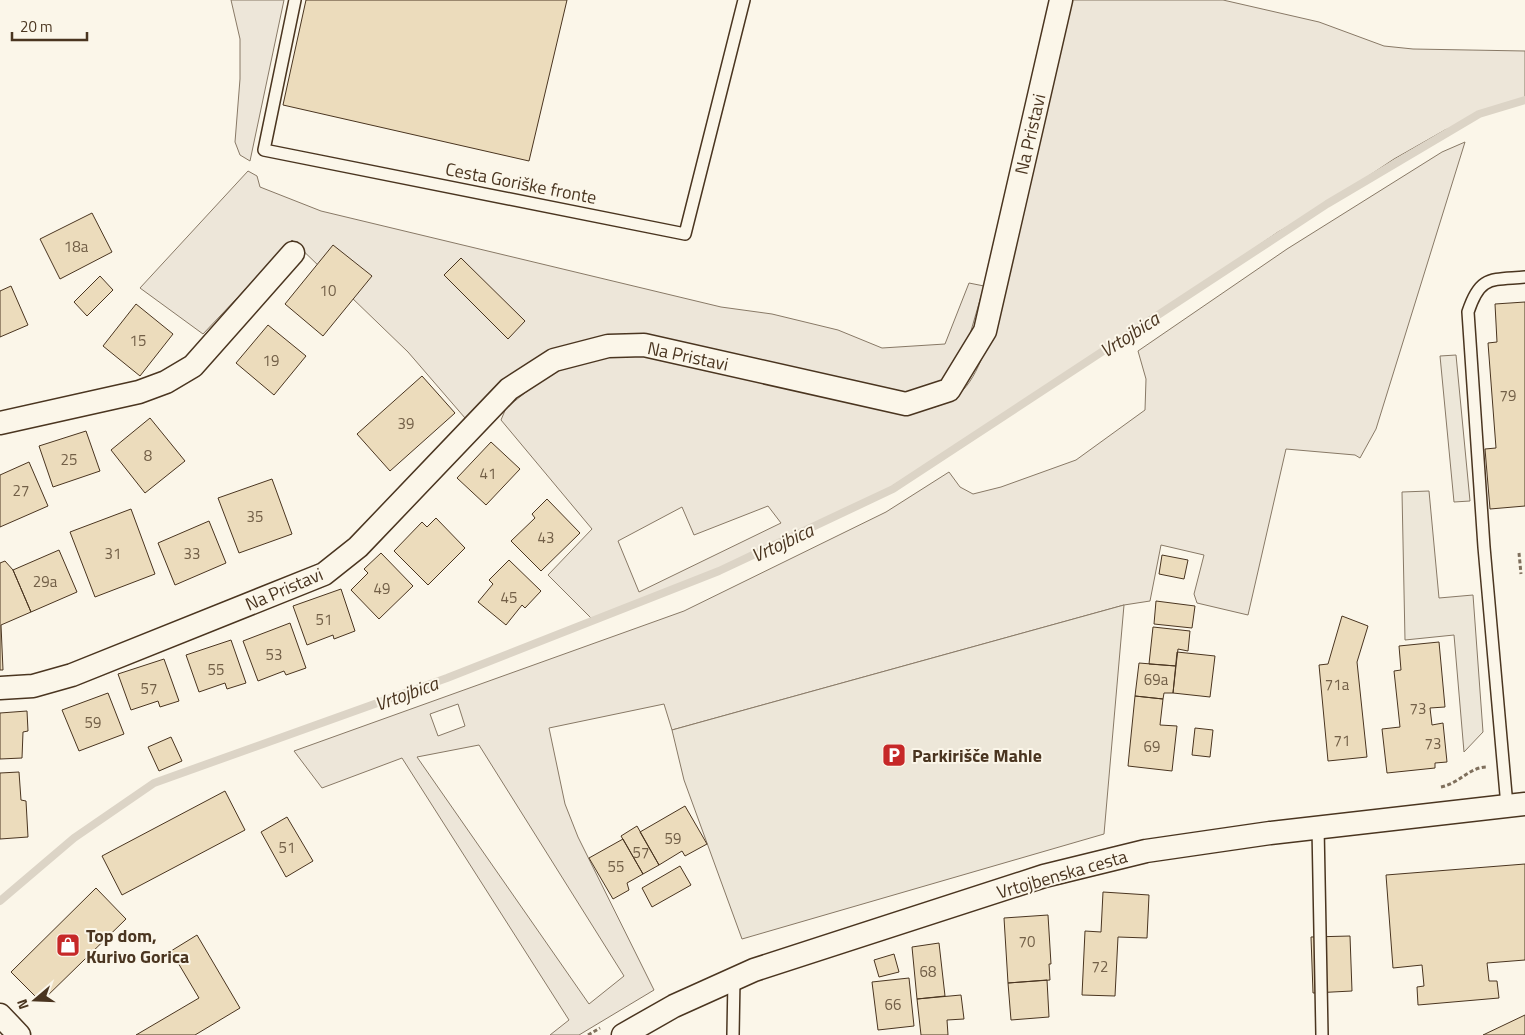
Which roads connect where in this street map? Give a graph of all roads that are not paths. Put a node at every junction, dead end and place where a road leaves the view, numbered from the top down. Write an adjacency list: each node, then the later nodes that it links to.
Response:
1 (295, 0): 2 (lane, Cesta Goriške fronte)
2 (744, 0)
3 (1061, 0): 7 (street, Na Pristavi)
4 (293, 253): 6 (street)
5 (1525, 276): 8 (lane)
6 (0, 423)
7 (0, 688)
8 (1516, 805): 9 (street, Vrtojbenska cesta)
9 (1318, 828): 10 (street, Vrtojbenska cesta); 15 (lane)
10 (734, 979): 13 (street, Vrtojbenska cesta); 14 (lane)
11 (0, 1015): 12 (street)
12 (19, 1035)
13 (623, 1035)
14 (733, 1035)
15 (1322, 1035)

